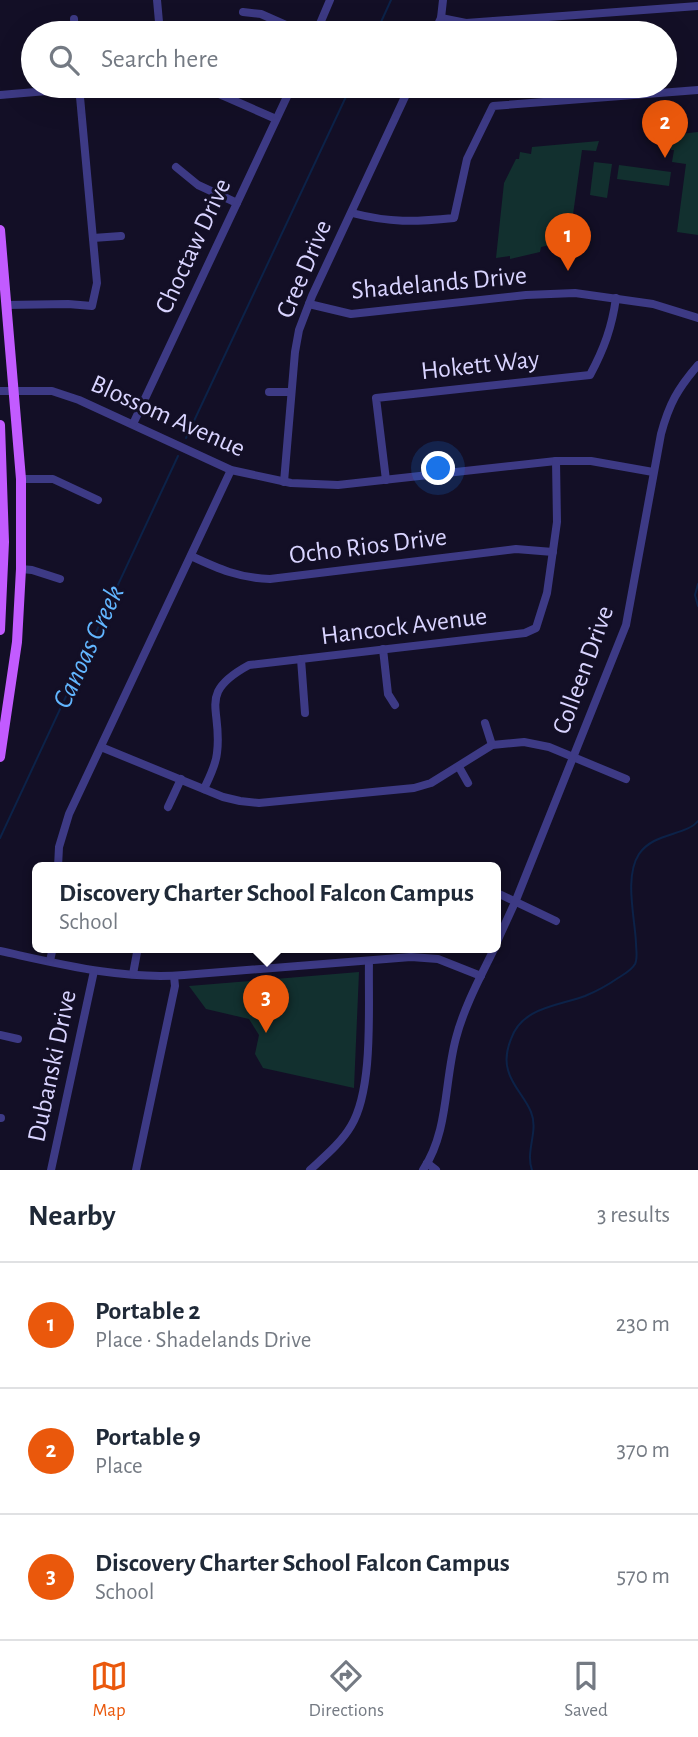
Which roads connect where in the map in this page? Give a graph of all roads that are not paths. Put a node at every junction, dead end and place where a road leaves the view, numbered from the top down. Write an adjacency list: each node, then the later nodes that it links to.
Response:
1 (157, 0): 7 (street)
2 (330, 0): 9 (street)
3 (443, 0): 6 (street)
4 (698, 6): 12 (street)
5 (243, 12): 8 (street)
6 (441, 18): 10 (street); 11 (street)
7 (159, 21)
8 (277, 21)
9 (321, 21)
10 (440, 21)
11 (456, 21)
12 (493, 21)
13 (698, 90): 15 (street)
14 (21, 92): 16 (street)
15 (677, 92)
16 (0, 94)
17 (80, 98): 28 (street)
18 (227, 98): 22 (street)
19 (286, 98): 22 (street, Choctaw Drive)
20 (405, 98): 25 (street, Cree Drive)
21 (596, 98): 25 (street)
22 (276, 120): 24 (street, Choctaw Drive)
23 (176, 167): 24 (street)
24 (237, 203): 38 (street, Choctaw Drive)
25 (352, 213): 30 (street, Cree Drive)
26 (0, 230): 31 (main road)
27 (121, 236): 28 (street)
28 (93, 238): 31 (street)
29 (616, 298): 30 (street, Shadelands Drive); 32 (street, Shadelands Drive); 44 (street, Hokett Way)
30 (309, 304): 36 (street, Cree Drive)
31 (6, 305): 34 (main road)
32 (698, 318)
33 (698, 365): 42 (street, Colleen Drive)
34 (13, 390): 35 (street, Blossom Avenue); 38 (street, Blossom Avenue); 43 (main road)
35 (0, 391)
36 (291, 391): 37 (street); 45 (street, Cree Drive)
37 (269, 392)
38 (133, 424): 41 (street, Blossom Avenue)
39 (0, 428): 49 (main road)
40 (556, 461): 42 (street, Blossom Avenue); 44 (street, Blossom Avenue); 47 (street, Hancock Avenue)
41 (231, 470): 45 (street, Blossom Avenue); 48 (street)
42 (653, 472): 61 (street, Colleen Drive)
43 (21, 479): 46 (street); 50 (main road)
44 (386, 480): 45 (street, Blossom Avenue)
45 (284, 482)
46 (98, 500)
47 (553, 552): 48 (street, Ocho Rios Drive); 53 (street, Hancock Avenue)
48 (191, 556): 59 (street)
49 (2, 567): 52 (main road)
50 (21, 569): 51 (street); 60 (main road)
51 (60, 579)
52 (0, 630)
53 (383, 649): 54 (street, Hancock Avenue); 55 (street)
54 (301, 659): 56 (street); 66 (street, Hancock Avenue)
55 (395, 705)
56 (305, 713)
57 (485, 723): 58 (street)
58 (492, 745): 61 (street); 62 (street)
59 (101, 747): 63 (street); 68 (street)
60 (0, 757)
61 (574, 757): 64 (street); 70 (street, Colleen Drive)
62 (459, 767): 65 (street); 66 (street)
63 (181, 779): 66 (street); 67 (street)
64 (626, 779)
65 (468, 783)
66 (204, 789)
67 (168, 807)
68 (58, 862)
69 (501, 894): 70 (street)
70 (516, 900): 71 (street); 72 (street, Colleen Drive)
71 (556, 921)
72 (501, 933)
73 (0, 951): 77 (street)
74 (52, 953): 77 (street)
75 (137, 953): 80 (street)
76 (492, 953): 82 (street, Colleen Drive)
77 (50, 961): 79 (street)
78 (369, 961): 81 (street); 82 (street); 88 (street)
79 (93, 971): 80 (street); 86 (street, Dubanski Drive)
80 (133, 974): 81 (street)
81 (174, 976): 87 (street)
82 (481, 976): 85 (street, Colleen Drive)
83 (0, 1035): 84 (street)
84 (18, 1039)
85 (425, 1166): 89 (street)
86 (51, 1170)
87 (136, 1170)
88 (310, 1170)
89 (436, 1170)

